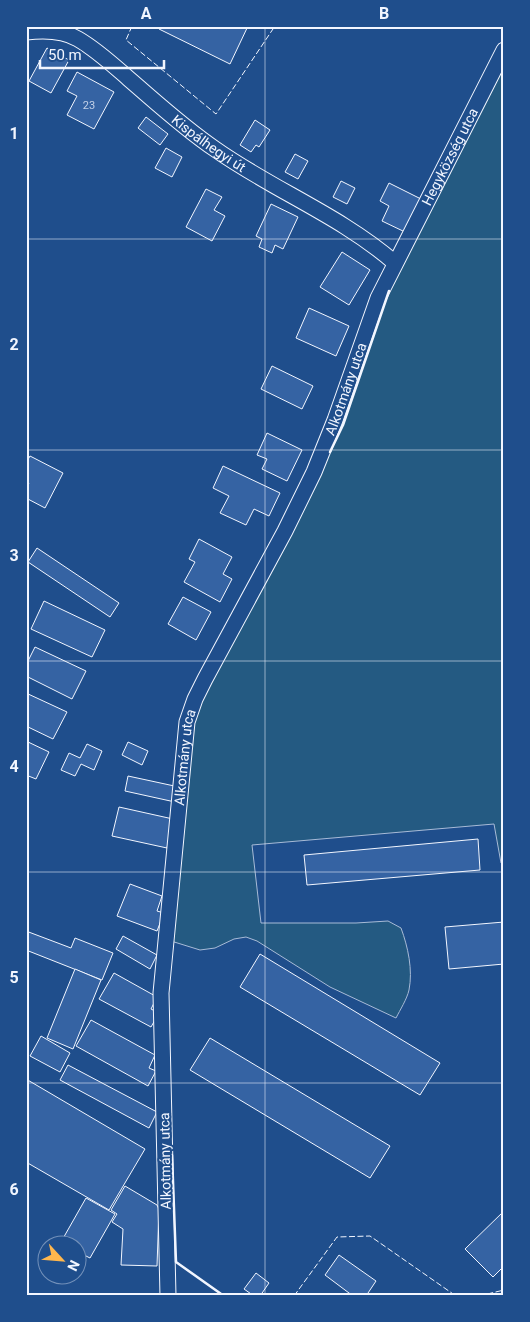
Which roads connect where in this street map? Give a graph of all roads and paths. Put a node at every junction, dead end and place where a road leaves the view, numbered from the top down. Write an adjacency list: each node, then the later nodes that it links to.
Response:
1 (26, 32): 3 (street, Kispálhegyi út)
2 (504, 50): 3 (street, Hegyközség utca)
3 (395, 263): 4 (street, Alkotmány utca)
4 (168, 1296)

